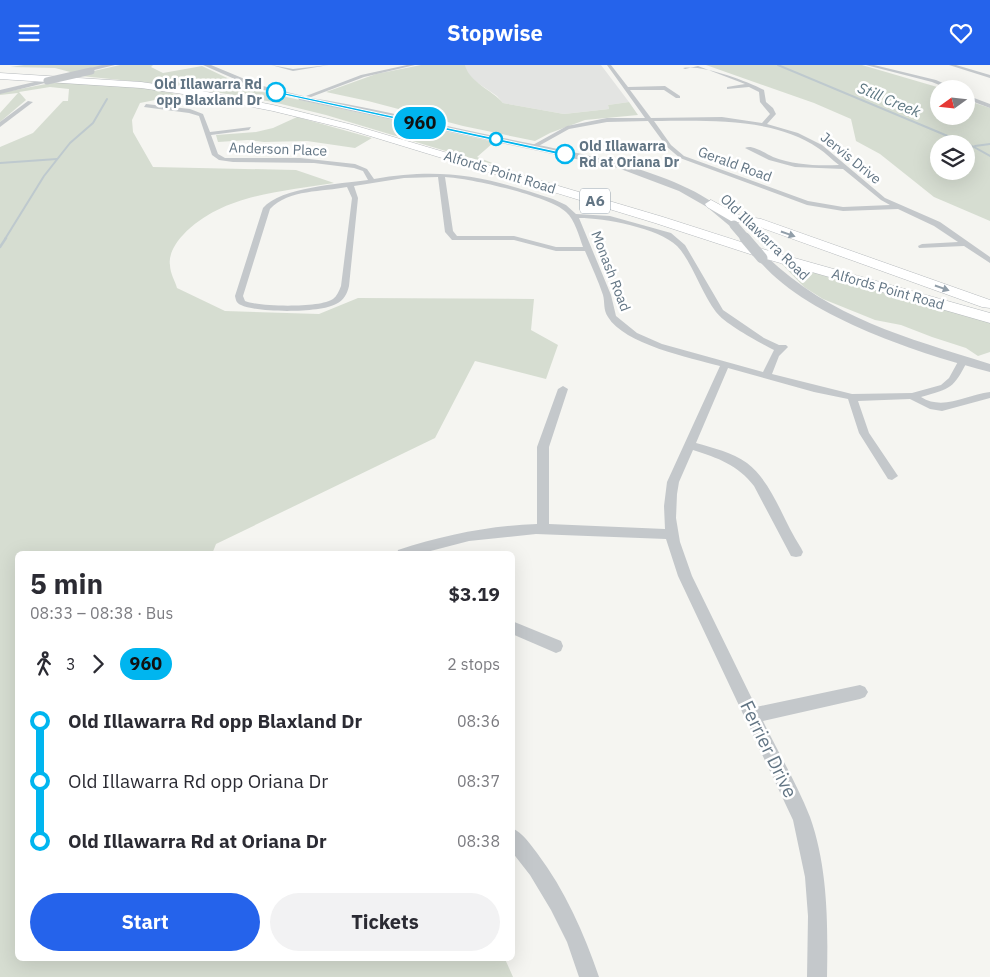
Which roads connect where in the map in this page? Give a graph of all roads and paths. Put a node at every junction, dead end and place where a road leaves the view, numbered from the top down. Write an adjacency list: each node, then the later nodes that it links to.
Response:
1 (112, 65): 17 (street, bridge)
2 (206, 65): 11 (street, Old Illawarra Road)
3 (273, 65): 4 (street)
4 (327, 65)
5 (389, 65): 12 (street)
6 (413, 65): 12 (street)
7 (609, 65): 20 (street, Gerald Road)
8 (698, 65): 13 (street); 18 (street)
9 (868, 65): 16 (street)
10 (950, 65): 15 (street)
11 (214, 67): 23 (street, Old Illawarra Road)
12 (396, 68): 23 (street)
13 (685, 68)
14 (0, 77): 17 (highway); 21 (highway); 51 (highway, Alfords Point Road / A6)
15 (990, 77)
16 (930, 80)
17 (42, 82): 21 (street)
18 (750, 85): 19 (street); 30 (street)
19 (728, 88)
20 (627, 89): 22 (street); 28 (street, Gerald Road)
21 (0, 91)
22 (678, 97)
23 (306, 98): 36 (street, Old Illawarra Road)
24 (975, 100): 27 (street)
25 (30, 102): 29 (street)
26 (146, 106): 32 (street, Anderson Place)
27 (990, 106)
28 (649, 119): 30 (street, Jervis Drive); 35 (street, Gerald Road); 36 (street, Jervis Drive)
29 (0, 125)
30 (763, 125): 39 (street, Jervis Drive)
31 (248, 128): 32 (street)
32 (208, 134): 41 (street, Anderson Place)
33 (652, 146): 37 (street)
34 (661, 146): 35 (street)
35 (669, 146): 44 (street, Gerald Road)
36 (533, 147): 43 (street, Old Illawarra Road)
37 (643, 147)
38 (748, 148): 39 (street)
39 (845, 167): 44 (street, Jervis Drive)
40 (441, 175): 41 (street, Monash Road); 45 (street, Monash Road); 48 (street)
41 (373, 182): 42 (street, Monash Road)
42 (350, 185): 42 (street, Monash Road)
43 (711, 204): 50 (highway, one-way to 50); 52 (street, Old Illawarra Road, bridge)
44 (896, 207): 46 (street, Jervis Drive)
45 (575, 216): 48 (street, Monash Road); 55 (street)
46 (964, 244): 47 (street); 49 (street, Jervis Drive)
47 (922, 246)
48 (589, 249): 53 (street, Monash Road)
49 (990, 261)
50 (990, 305)
51 (990, 317)
52 (963, 360): 54 (street, Old Illawarra Road); 58 (street, Monash Road)
53 (725, 365): 55 (street, Monash Road); 60 (street, Ferrier Drive)
54 (990, 368)
55 (767, 376): 59 (street, Monash Road)
56 (563, 389): 62 (street)
57 (990, 395): 58 (street)
58 (912, 396): 59 (street, Monash Road)
59 (852, 397): 61 (street)
60 (689, 445): 63 (street, Ferrier Drive); 66 (street)
61 (892, 476)
62 (543, 529): 63 (street); 64 (street)
63 (671, 534): 70 (street, Ferrier Drive)
64 (436, 548): 65 (street)
65 (420, 551)
66 (796, 552)
67 (515, 628): 68 (street)
68 (556, 646)
69 (860, 692): 70 (street)
70 (753, 715): 73 (street, Ferrier Drive)
71 (515, 841): 72 (street)
72 (589, 977)
73 (816, 977)

